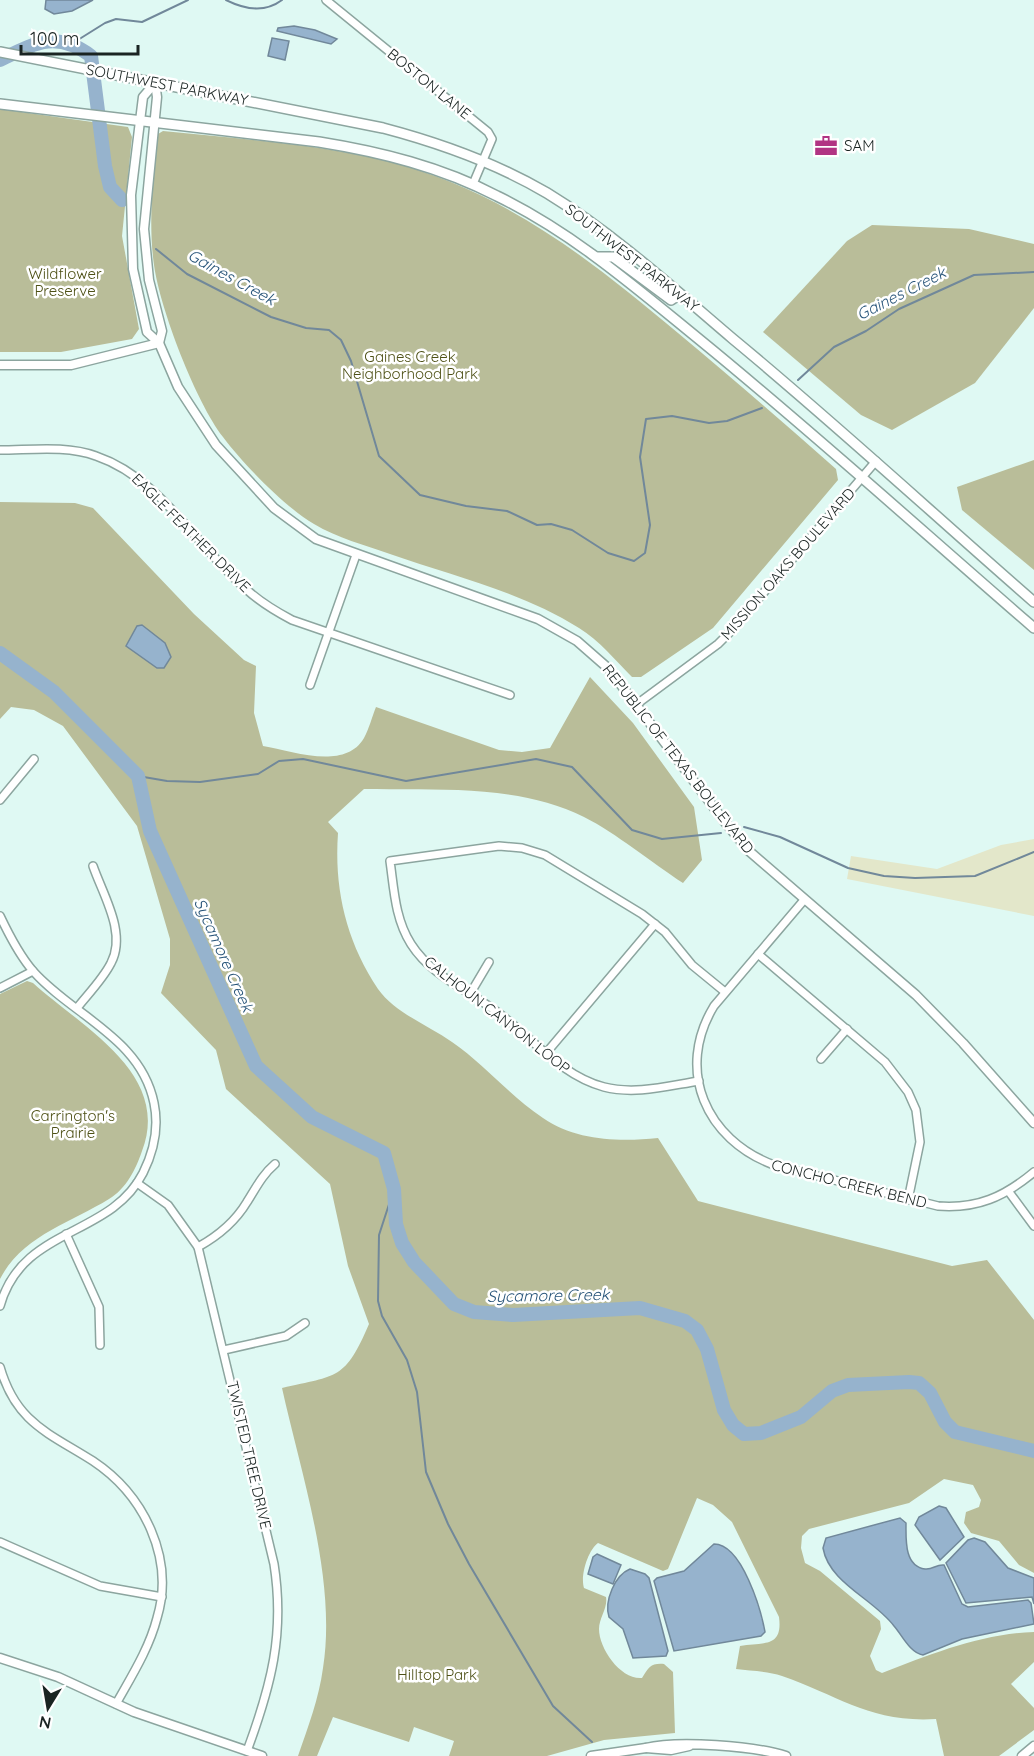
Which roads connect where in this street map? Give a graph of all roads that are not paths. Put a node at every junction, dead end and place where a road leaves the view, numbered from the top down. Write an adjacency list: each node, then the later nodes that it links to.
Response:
1 (326, 0): 7 (street, BOSTON LANE)
2 (0, 52): 3 (main road, SOUTHWEST PARKWAY)
3 (155, 83): 5 (street, REPUBLIC OF TEXAS BOULEVARD); 6 (street, REPUBLIC OF TEXAS BOULEVARD); 7 (main road, SOUTHWEST PARKWAY)
4 (0, 104): 5 (main road, SOUTHWEST PARKWAY)
5 (140, 121): 6 (main road, SOUTHWEST PARKWAY); 11 (street, REPUBLIC OF TEXAS BOULEVARD)
6 (154, 123): 8 (main road, SOUTHWEST PARKWAY); 11 (street, REPUBLIC OF TEXAS BOULEVARD)
7 (483, 161): 8 (street, BOSTON LANE); 10 (main road, SOUTHWEST PARKWAY)
8 (473, 184): 9 (main road, SOUTHWEST PARKWAY)
9 (598, 257): 10 (main road); 15 (main road, SOUTHWEST PARKWAY)
10 (680, 294): 14 (main road, SOUTHWEST PARKWAY)
11 (159, 343): 12 (street); 16 (street, REPUBLIC OF TEXAS BOULEVARD)
12 (0, 365)
13 (0, 450): 19 (street, EAGLE FEATHER DRIVE)
14 (876, 461): 15 (street, MISSION OAKS BOULEVARD); 17 (main road, SOUTHWEST PARKWAY)
15 (863, 476): 18 (main road, SOUTHWEST PARKWAY); 22 (street, MISSION OAKS BOULEVARD)
16 (356, 555): 19 (street); 22 (street, REPUBLIC OF TEXAS BOULEVARD)
17 (1034, 602)
18 (1034, 628)
19 (328, 632): 20 (street); 21 (street, EAGLE FEATHER DRIVE)
20 (310, 685)
21 (510, 695)
22 (637, 704): 26 (street, REPUBLIC OF TEXAS BOULEVARD)
23 (34, 759): 24 (street)
24 (0, 800)
25 (93, 866): 35 (street)
26 (804, 900): 29 (street, CONCHO CREEK BEND); 40 (street, REPUBLIC OF TEXAS BOULEVARD)
27 (0, 916): 31 (street)
28 (655, 924): 33 (street, CALHOUN CANYON LOOP); 34 (street, CALHOUN CANYON LOOP); 37 (street)
29 (758, 954): 33 (street, CONCHO CREEK BEND); 36 (street)
30 (489, 962): 34 (street)
31 (33, 971): 32 (street); 35 (street)
32 (0, 988)
33 (725, 992): 39 (street, CONCHO CREEK BEND)
34 (470, 994): 37 (street, CALHOUN CANYON LOOP)
35 (77, 1008): 43 (street)
36 (847, 1029): 38 (street); 45 (street)
37 (547, 1053): 39 (street, CALHOUN CANYON LOOP)
38 (821, 1059)
39 (699, 1081): 45 (street, CONCHO CREEK BEND)
40 (1034, 1123)
41 (275, 1164): 48 (street)
42 (1034, 1172): 44 (street, CONCHO CREEK BEND)
43 (137, 1183): 47 (street); 48 (street, TWISTED TREE DRIVE)
44 (1009, 1192): 45 (street, CONCHO CREEK BEND); 46 (street)
45 (908, 1200)
46 (1034, 1226)
47 (66, 1234): 49 (street); 51 (street)
48 (198, 1247): 52 (street, TWISTED TREE DRIVE)
49 (0, 1306)
50 (305, 1323): 52 (street)
51 (99, 1345)
52 (224, 1350): 59 (street, TWISTED TREE DRIVE)
53 (0, 1367): 55 (street)
54 (0, 1542): 55 (street)
55 (162, 1597): 57 (street)
56 (0, 1658): 57 (street)
57 (116, 1704): 59 (street)
58 (1034, 1746): 63 (street)
59 (247, 1751): 60 (street)
60 (262, 1756)
61 (591, 1756): 62 (street)
62 (786, 1756)
63 (1022, 1756)

